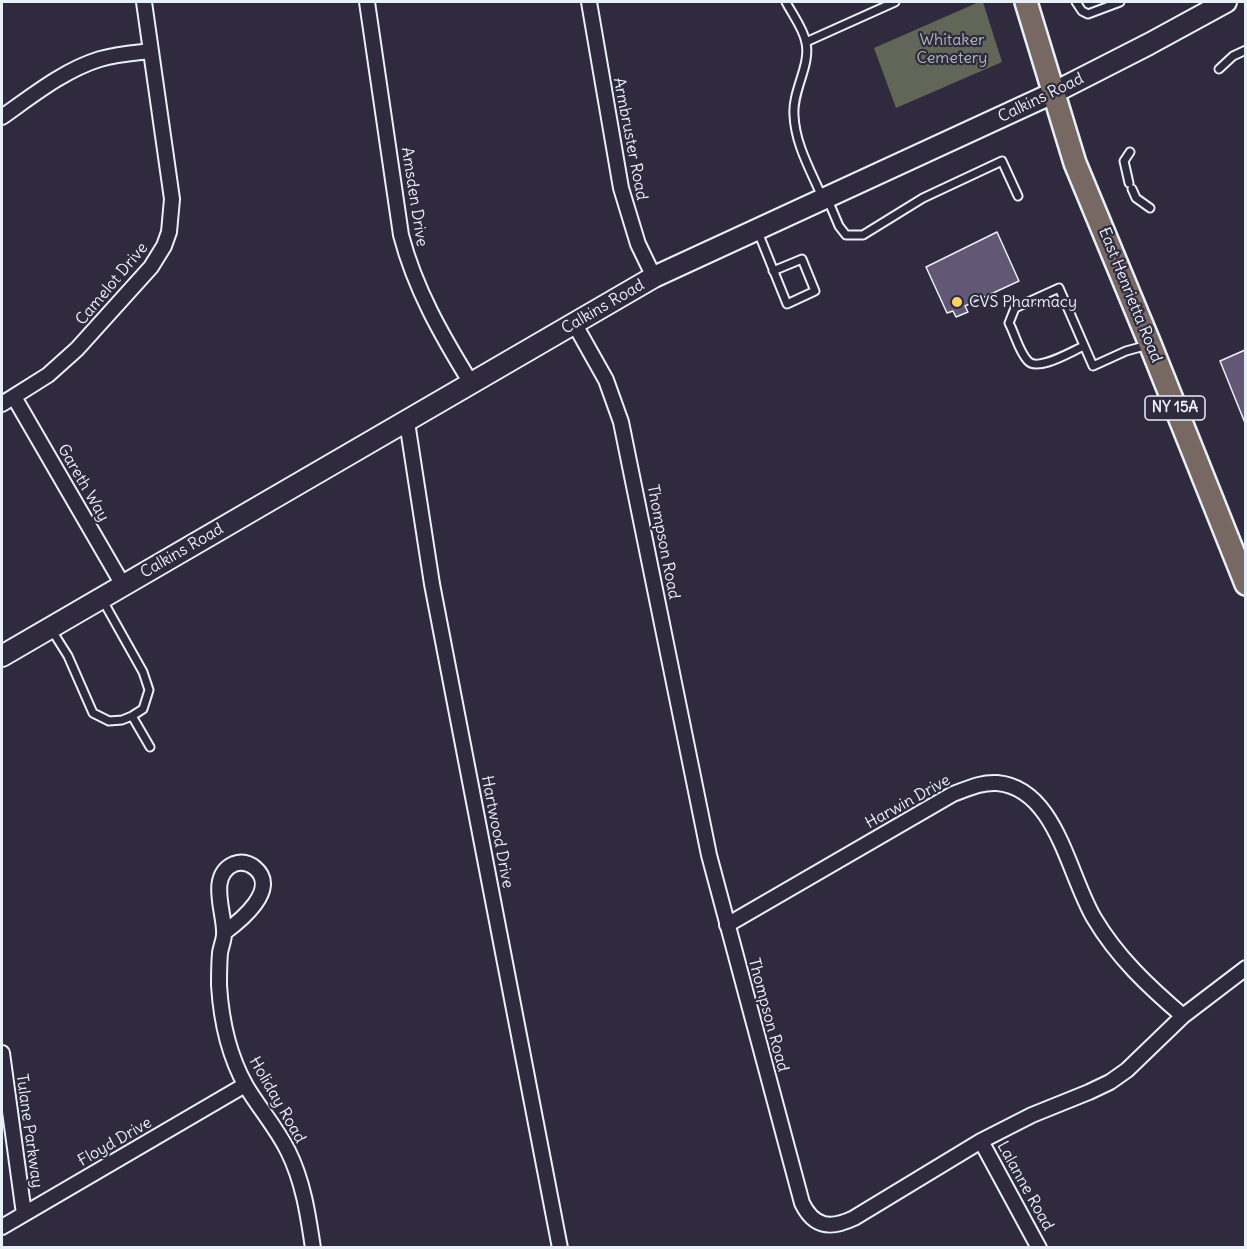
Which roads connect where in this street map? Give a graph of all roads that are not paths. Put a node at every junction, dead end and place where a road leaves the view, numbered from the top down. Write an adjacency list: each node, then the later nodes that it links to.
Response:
1 (144, 2): 12 (street, Camelot Drive)
2 (368, 2): 26 (street, Amsden Drive)
3 (589, 2): 22 (street, Armbruster Road)
4 (786, 2): 10 (lane)
5 (894, 2): 10 (lane)
6 (1026, 2): 14 (main road, East Henrietta Road / NY 15A)
7 (1077, 2): 8 (lane)
8 (1120, 2)
9 (1226, 2): 14 (main road, Calkins Road)
10 (806, 42): 18 (lane)
11 (1245, 50): 13 (lane)
12 (151, 51): 15 (street); 27 (street, Camelot Drive)
13 (1219, 69)
14 (1053, 93): 18 (main road, Calkins Road); 24 (main road, East Henrietta Road / NY 15A)
15 (2, 117)
16 (1130, 152): 19 (lane)
17 (1018, 196): 18 (lane)
18 (825, 199): 20 (main road, Calkins Road)
19 (1150, 208)
20 (757, 230): 21 (lane); 22 (main road, Calkins Road)
21 (773, 271): 21 (lane)
22 (654, 277): 23 (main road, Calkins Road)
23 (574, 323): 26 (main road, Calkins Road); 36 (street, Thompson Road)
24 (1150, 344): 25 (lane); 29 (main road, East Henrietta Road / NY 15A)
25 (1084, 346): 25 (lane)
26 (471, 383): 28 (main road, Calkins Road)
27 (8, 401): 30 (street, Gareth Way)
28 (407, 422): 30 (main road, Calkins Road); 47 (street, Hartwood Drive)
29 (1244, 574)
30 (123, 585): 31 (main road, Calkins Road)
31 (101, 597): 32 (main road, Calkins Road); 34 (lane)
32 (50, 627): 33 (main road, Calkins Road); 34 (lane)
33 (2, 656)
34 (132, 716): 35 (lane)
35 (150, 747)
36 (727, 925): 39 (street, Harwin Drive); 42 (street, Thompson Road)
37 (225, 932): 37 (street, Holiday Road); 41 (street, Holiday Road)
38 (1245, 968): 39 (street, Thompson Road)
39 (1183, 1016): 42 (street, Thompson Road)
40 (2, 1053): 43 (street, Tulane Parkway)
41 (246, 1085): 43 (street, Floyd Drive); 46 (street, Holiday Road)
42 (981, 1141): 45 (street, Lalanne Road)
43 (24, 1214): 44 (street, Floyd Drive)
44 (2, 1227)
45 (1036, 1246)
46 (313, 1248)
47 (560, 1248)

